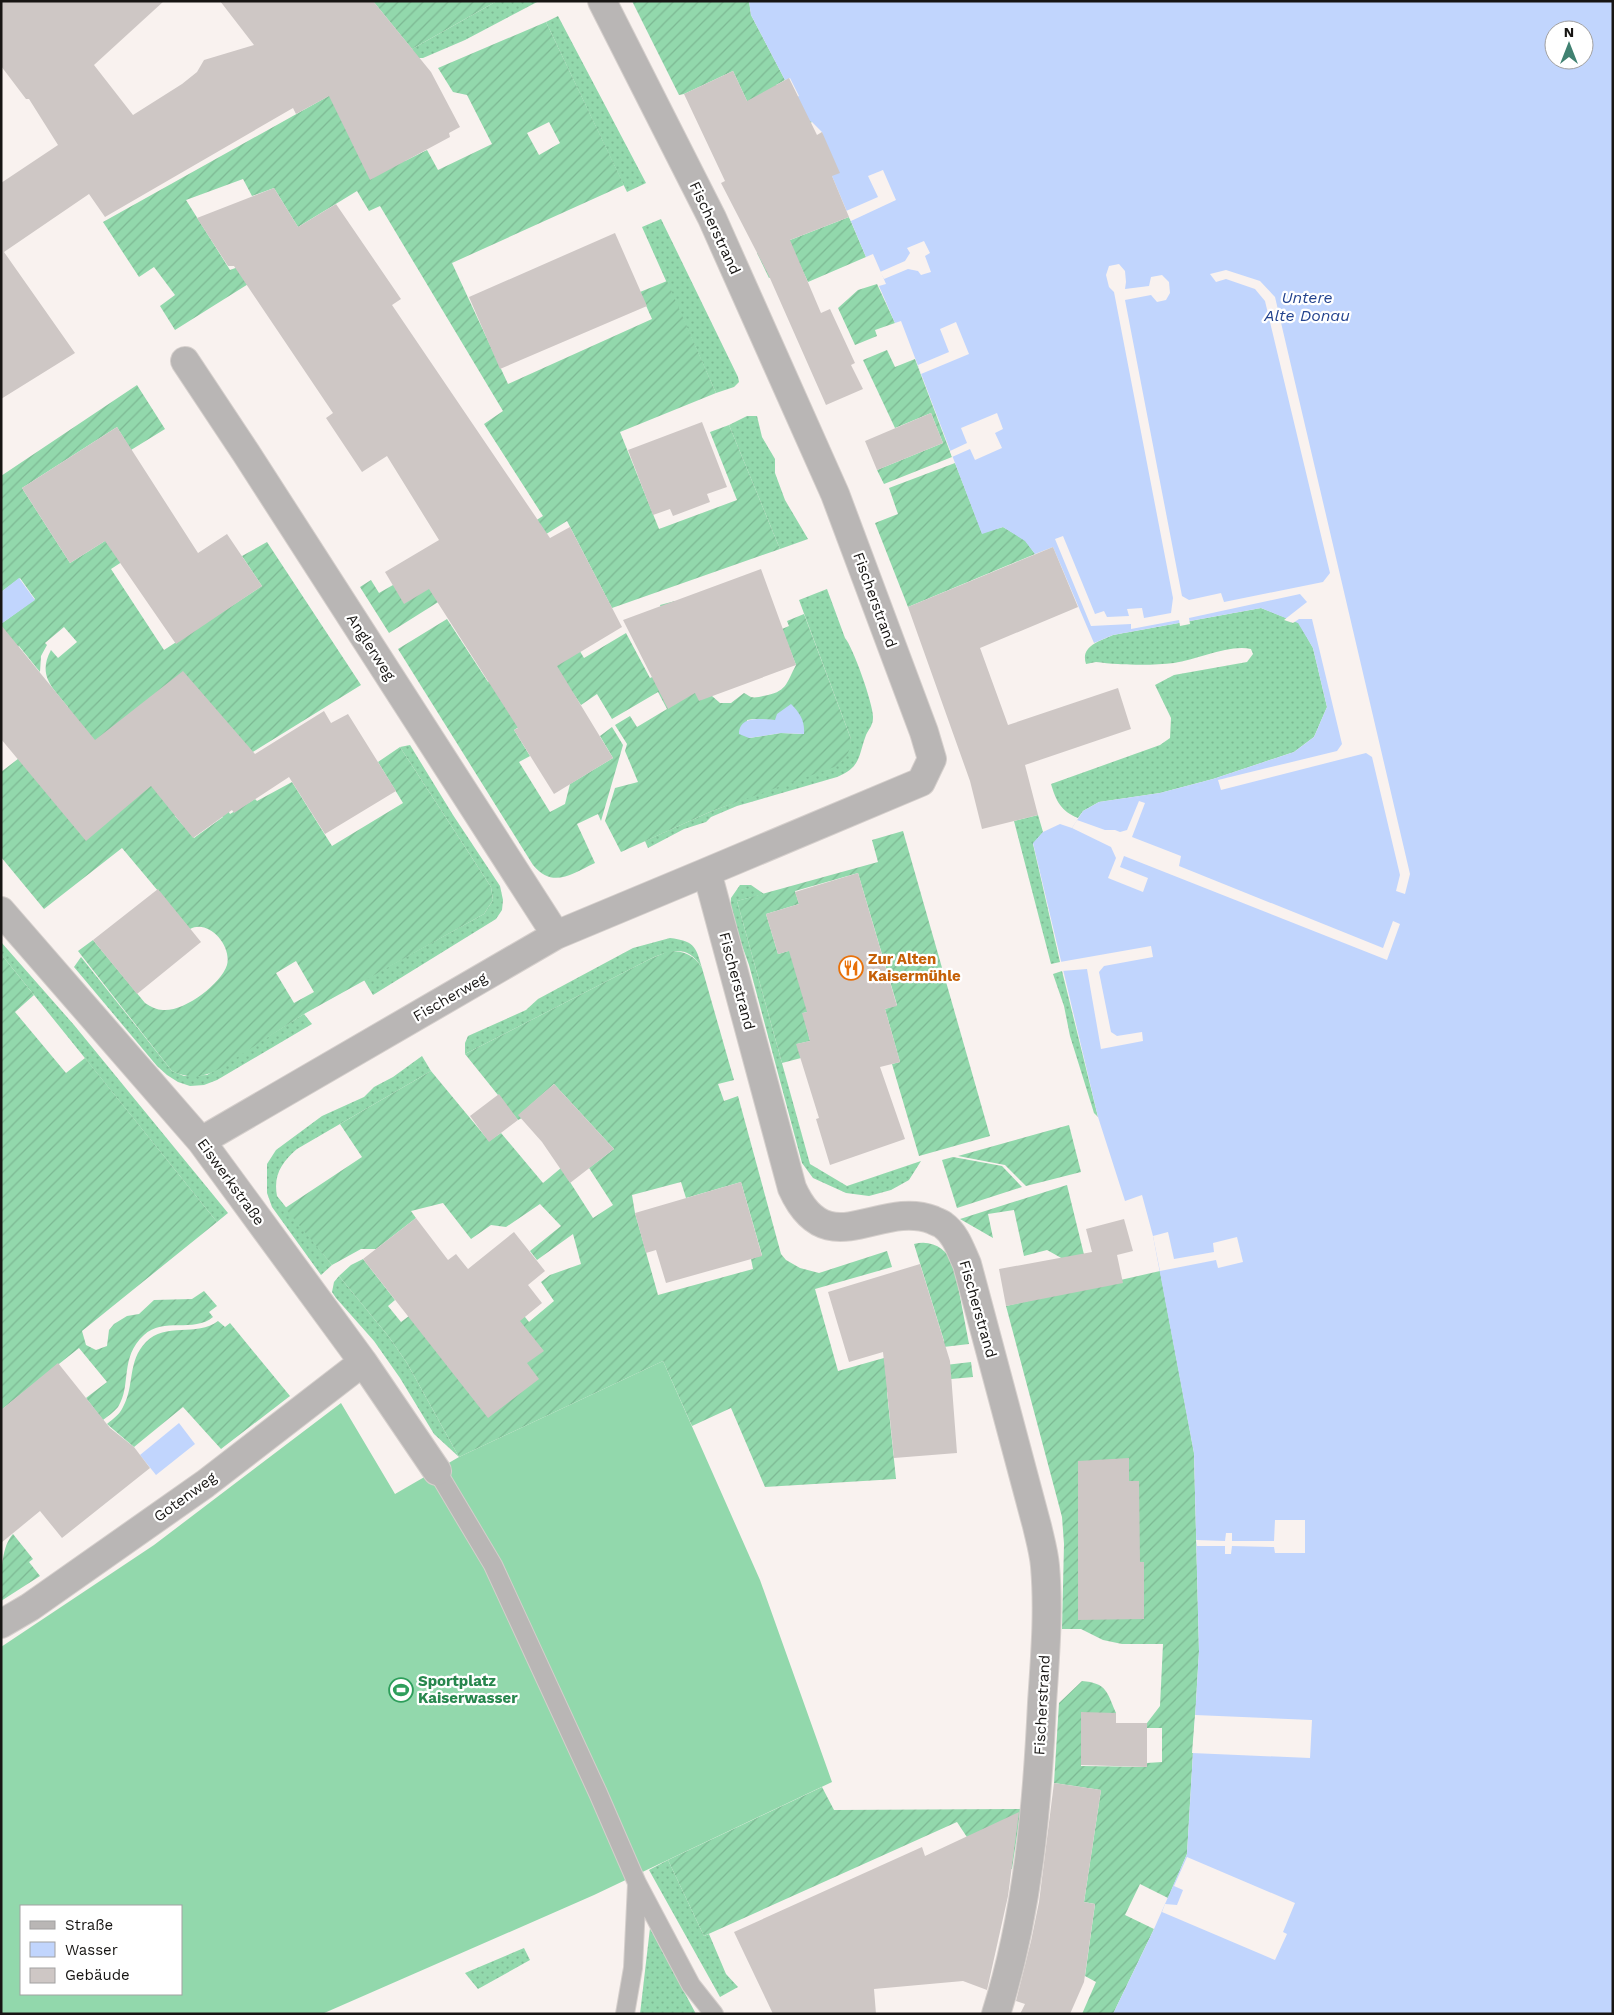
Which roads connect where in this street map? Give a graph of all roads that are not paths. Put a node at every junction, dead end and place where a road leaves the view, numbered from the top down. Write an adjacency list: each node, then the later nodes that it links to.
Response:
1 (602, 1): 3 (street, Fischerstrand)
2 (185, 361): 5 (street, Anglerweg)
3 (707, 872): 5 (street, Fischerweg); 13 (street, Fischerstrand)
4 (1, 911): 6 (street, Eiswerkstraße)
5 (556, 935): 6 (street, Fischerweg)
6 (201, 1141): 7 (street, Eiswerkstraße)
7 (363, 1362): 8 (street, Eiswerkstraße); 9 (street, Gotenweg)
8 (437, 1471): 10 (lane)
9 (1, 1624)
10 (637, 1884): 11 (lane); 12 (lane)
11 (624, 2014)
12 (714, 2014)
13 (996, 2014)

